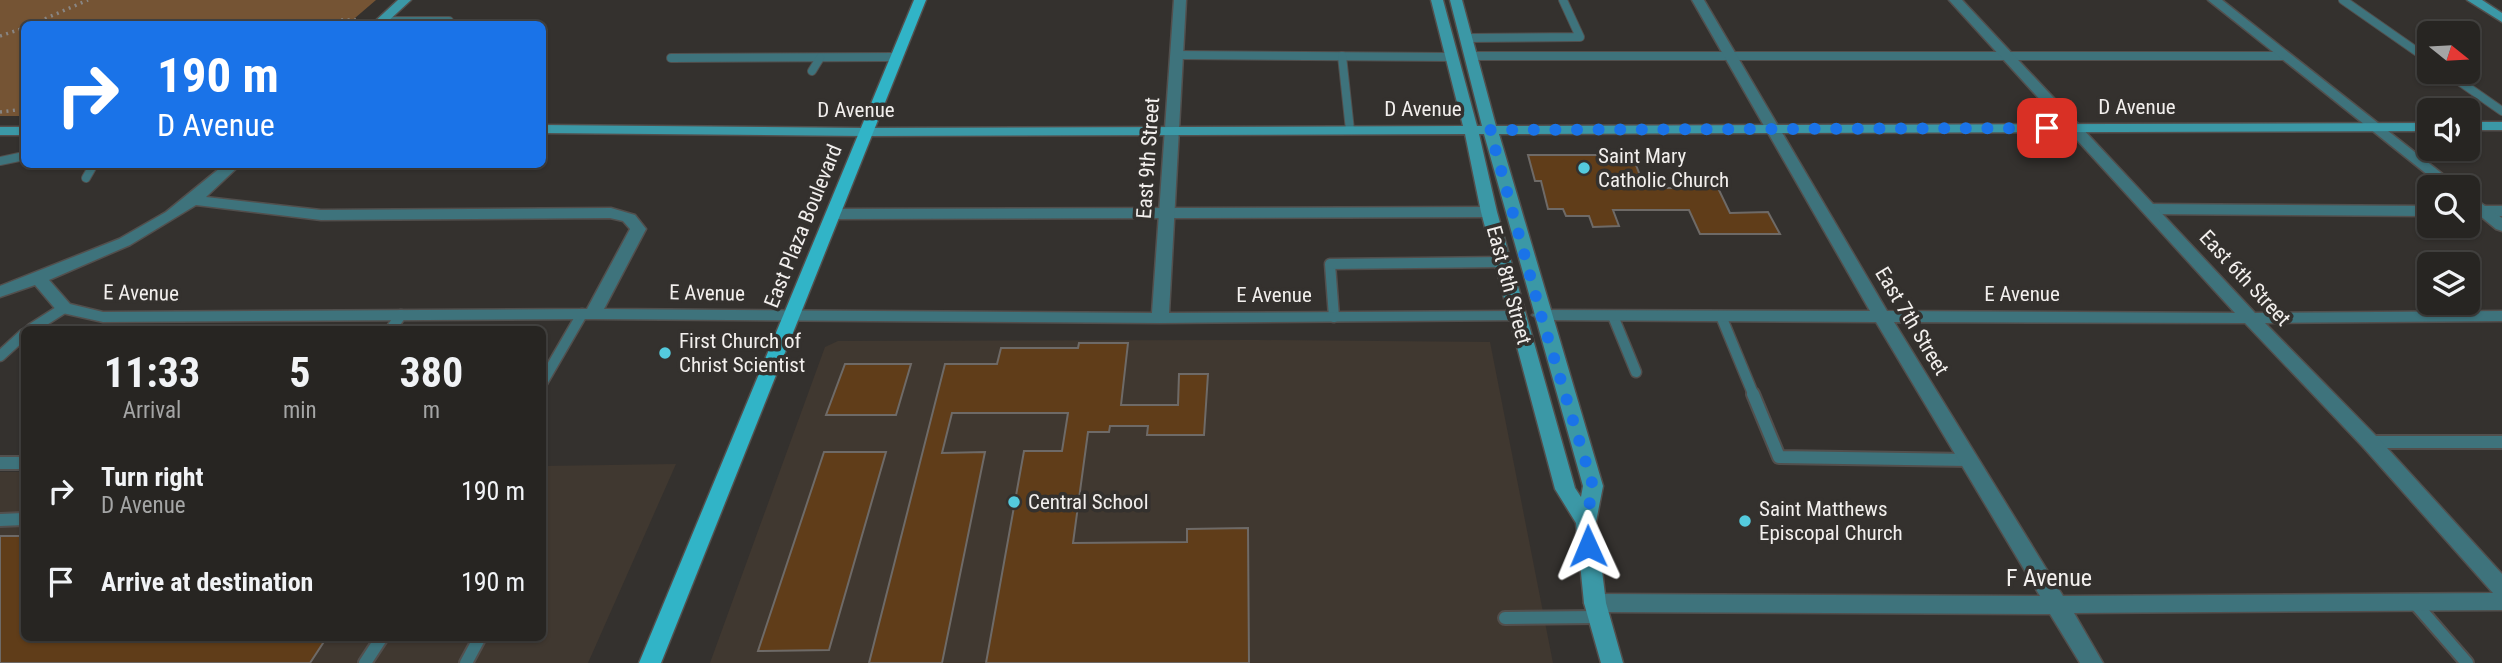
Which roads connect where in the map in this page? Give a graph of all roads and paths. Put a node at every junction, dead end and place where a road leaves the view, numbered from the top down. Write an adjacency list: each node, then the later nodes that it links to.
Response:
1 (88, 0): 15 (path)
2 (405, 0): 17 (street)
3 (920, 0): 26 (main road, East Plaza Boulevard)
4 (1180, 0): 22 (street, East 9th Street)
5 (1437, 0): 27 (street, East 8th Street)
6 (1455, 0): 20 (street, East 8th Street)
7 (1563, 0): 20 (lane)
8 (1698, 0): 31 (street, East 7th Street)
9 (1955, 0): 28 (street, East 6th Street)
10 (2214, 0): 25 (street)
11 (2343, 0): 21 (lane)
12 (2473, 0): 13 (street)
13 (2502, 18)
14 (356, 20): 16 (path)
15 (40, 21)
16 (340, 21)
17 (382, 21)
18 (21, 29): 19 (path)
19 (0, 36)
20 (1466, 38): 23 (street, East 8th Street)
21 (2417, 52)
22 (1175, 55): 24 (lane); 43 (street, East 9th Street)
23 (1470, 55): 31 (lane); 46 (street, East 8th Street)
24 (1342, 56): 27 (lane); 44 (lane)
25 (2286, 56): 28 (lane); 39 (street)
26 (896, 57): 30 (lane); 50 (main road, East Plaza Boulevard)
27 (1453, 57): 45 (street, East 8th Street)
28 (2007, 57): 31 (lane); 41 (street, East 6th Street)
29 (671, 58): 30 (lane)
30 (820, 58): 32 (lane)
31 (1734, 58): 47 (street, East 7th Street)
32 (812, 72)
33 (2463, 84): 35 (lane)
34 (21, 109): 36 (path)
35 (2502, 111)
36 (0, 112)
37 (2480, 126): 38 (street)
38 (2502, 126)
39 (2376, 127): 40 (street, D Avenue); 41 (street, D Avenue); 55 (street)
40 (2417, 127)
41 (2074, 128): 47 (street, D Avenue); 58 (street, East 6th Street)
42 (546, 129): 50 (street, D Avenue)
43 (1173, 130): 44 (street, D Avenue); 50 (street, D Avenue); 64 (street, East 9th Street)
44 (1350, 130): 45 (street, D Avenue)
45 (1471, 130): 46 (street, D Avenue); 62 (street, East 8th Street)
46 (1490, 130): 47 (street, D Avenue); 72 (street, East 8th Street)
47 (1773, 130): 79 (street, East 7th Street)
48 (0, 131): 49 (street)
49 (21, 131)
50 (865, 132): 63 (main road, East Plaza Boulevard)
51 (21, 157): 52 (lane)
52 (0, 161)
53 (92, 168): 56 (lane)
54 (229, 168): 57 (street)
55 (2437, 175)
56 (86, 178)
57 (193, 200): 68 (street); 71 (street)
58 (2149, 209): 59 (lane); 81 (street, East 6th Street)
59 (2417, 211)
60 (2480, 211): 61 (lane)
61 (2502, 211)
62 (1489, 212): 64 (lane); 67 (street, East 8th Street)
63 (833, 214): 64 (lane); 73 (main road, East Plaza Boulevard)
64 (1166, 214): 80 (street, East 9th Street)
65 (2480, 214): 66 (street)
66 (2502, 226)
67 (1503, 262): 74 (street, East 8th Street); 78 (lane)
68 (39, 279): 69 (street); 70 (street)
69 (0, 292)
70 (64, 308): 82 (street, E Avenue); 83 (lane)
71 (587, 314): 73 (street, E Avenue); 82 (street, E Avenue); 87 (lane)
72 (1541, 315): 75 (street, E Avenue); 95 (street, East 8th Street)
73 (791, 316): 80 (street, E Avenue); 106 (main road, East Plaza Boulevard)
74 (1516, 316): 78 (street, E Avenue); 95 (street, East 8th Street)
75 (1614, 316): 76 (street, E Avenue); 86 (lane)
76 (1721, 316): 79 (street, E Avenue); 90 (lane)
77 (2502, 316): 81 (street, E Avenue)
78 (1334, 317): 80 (street, E Avenue)
79 (1882, 317): 81 (street, E Avenue); 90 (street, East 7th Street)
80 (1160, 318)
81 (2250, 318): 88 (street, East 6th Street)
82 (396, 322)
83 (36, 326)
84 (21, 337): 85 (lane)
85 (0, 356)
86 (1636, 372)
87 (546, 377)
88 (2370, 442): 89 (lane); 96 (street, East 6th Street)
89 (2502, 442)
90 (1969, 460): 99 (street, East 7th Street)
91 (0, 463): 92 (lane)
92 (21, 463)
93 (21, 519): 94 (lane)
94 (0, 520)
95 (1586, 522): 100 (street, East 8th Street)
96 (2502, 588)
97 (2502, 600): 98 (street, F Avenue)
98 (2414, 601): 99 (street, F Avenue); 109 (lane)
99 (2057, 605): 100 (street, F Avenue); 108 (street, East 7th Street)
100 (1597, 610): 101 (lane); 107 (street, East 8th Street)
101 (1505, 618)
102 (379, 641): 104 (lane)
103 (478, 641): 105 (lane)
104 (365, 663)
105 (466, 663)
106 (650, 663)
107 (1612, 663)
108 (2092, 663)
109 (2467, 663)

